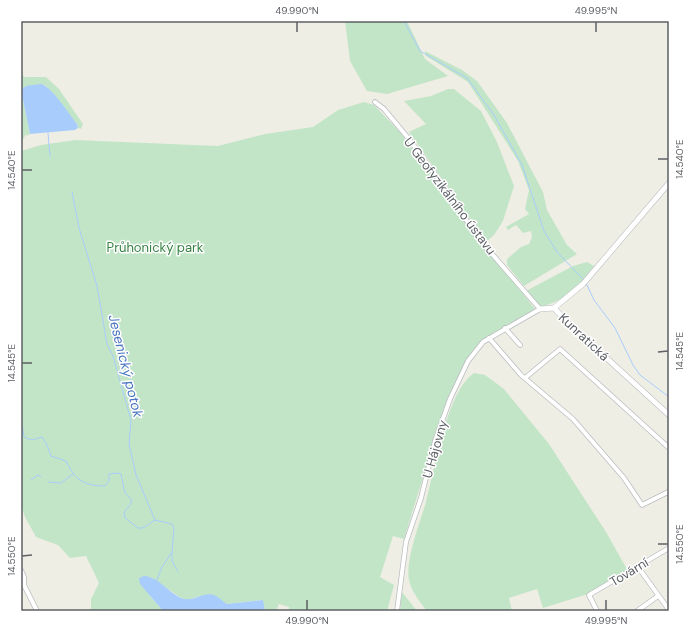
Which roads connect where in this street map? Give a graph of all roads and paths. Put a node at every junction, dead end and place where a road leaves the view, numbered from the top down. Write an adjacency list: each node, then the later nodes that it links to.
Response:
1 (375, 102): 4 (street, U Geofyzikálního ústavu)
2 (669, 184): 3 (street, Kunratická)
3 (554, 308): 4 (street, U Hájovny); 9 (street, Kunratická)
4 (540, 309): 5 (street, U Hájovny)
5 (505, 328): 6 (street, U Hájovny); 7 (street)
6 (489, 338): 8 (street); 19 (street, U Hájovny)
7 (520, 345)
8 (525, 378): 10 (street); 11 (street)
9 (669, 415)
10 (669, 448)
11 (669, 494)
12 (669, 548): 13 (street, Tovární)
13 (638, 567): 16 (street); 20 (street, Tovární)
14 (21, 570): 15 (street)
15 (23, 586): 18 (street)
16 (658, 596): 17 (street); 21 (street)
17 (669, 610)
18 (37, 611)
19 (397, 611)
20 (597, 611)
21 (637, 611)

